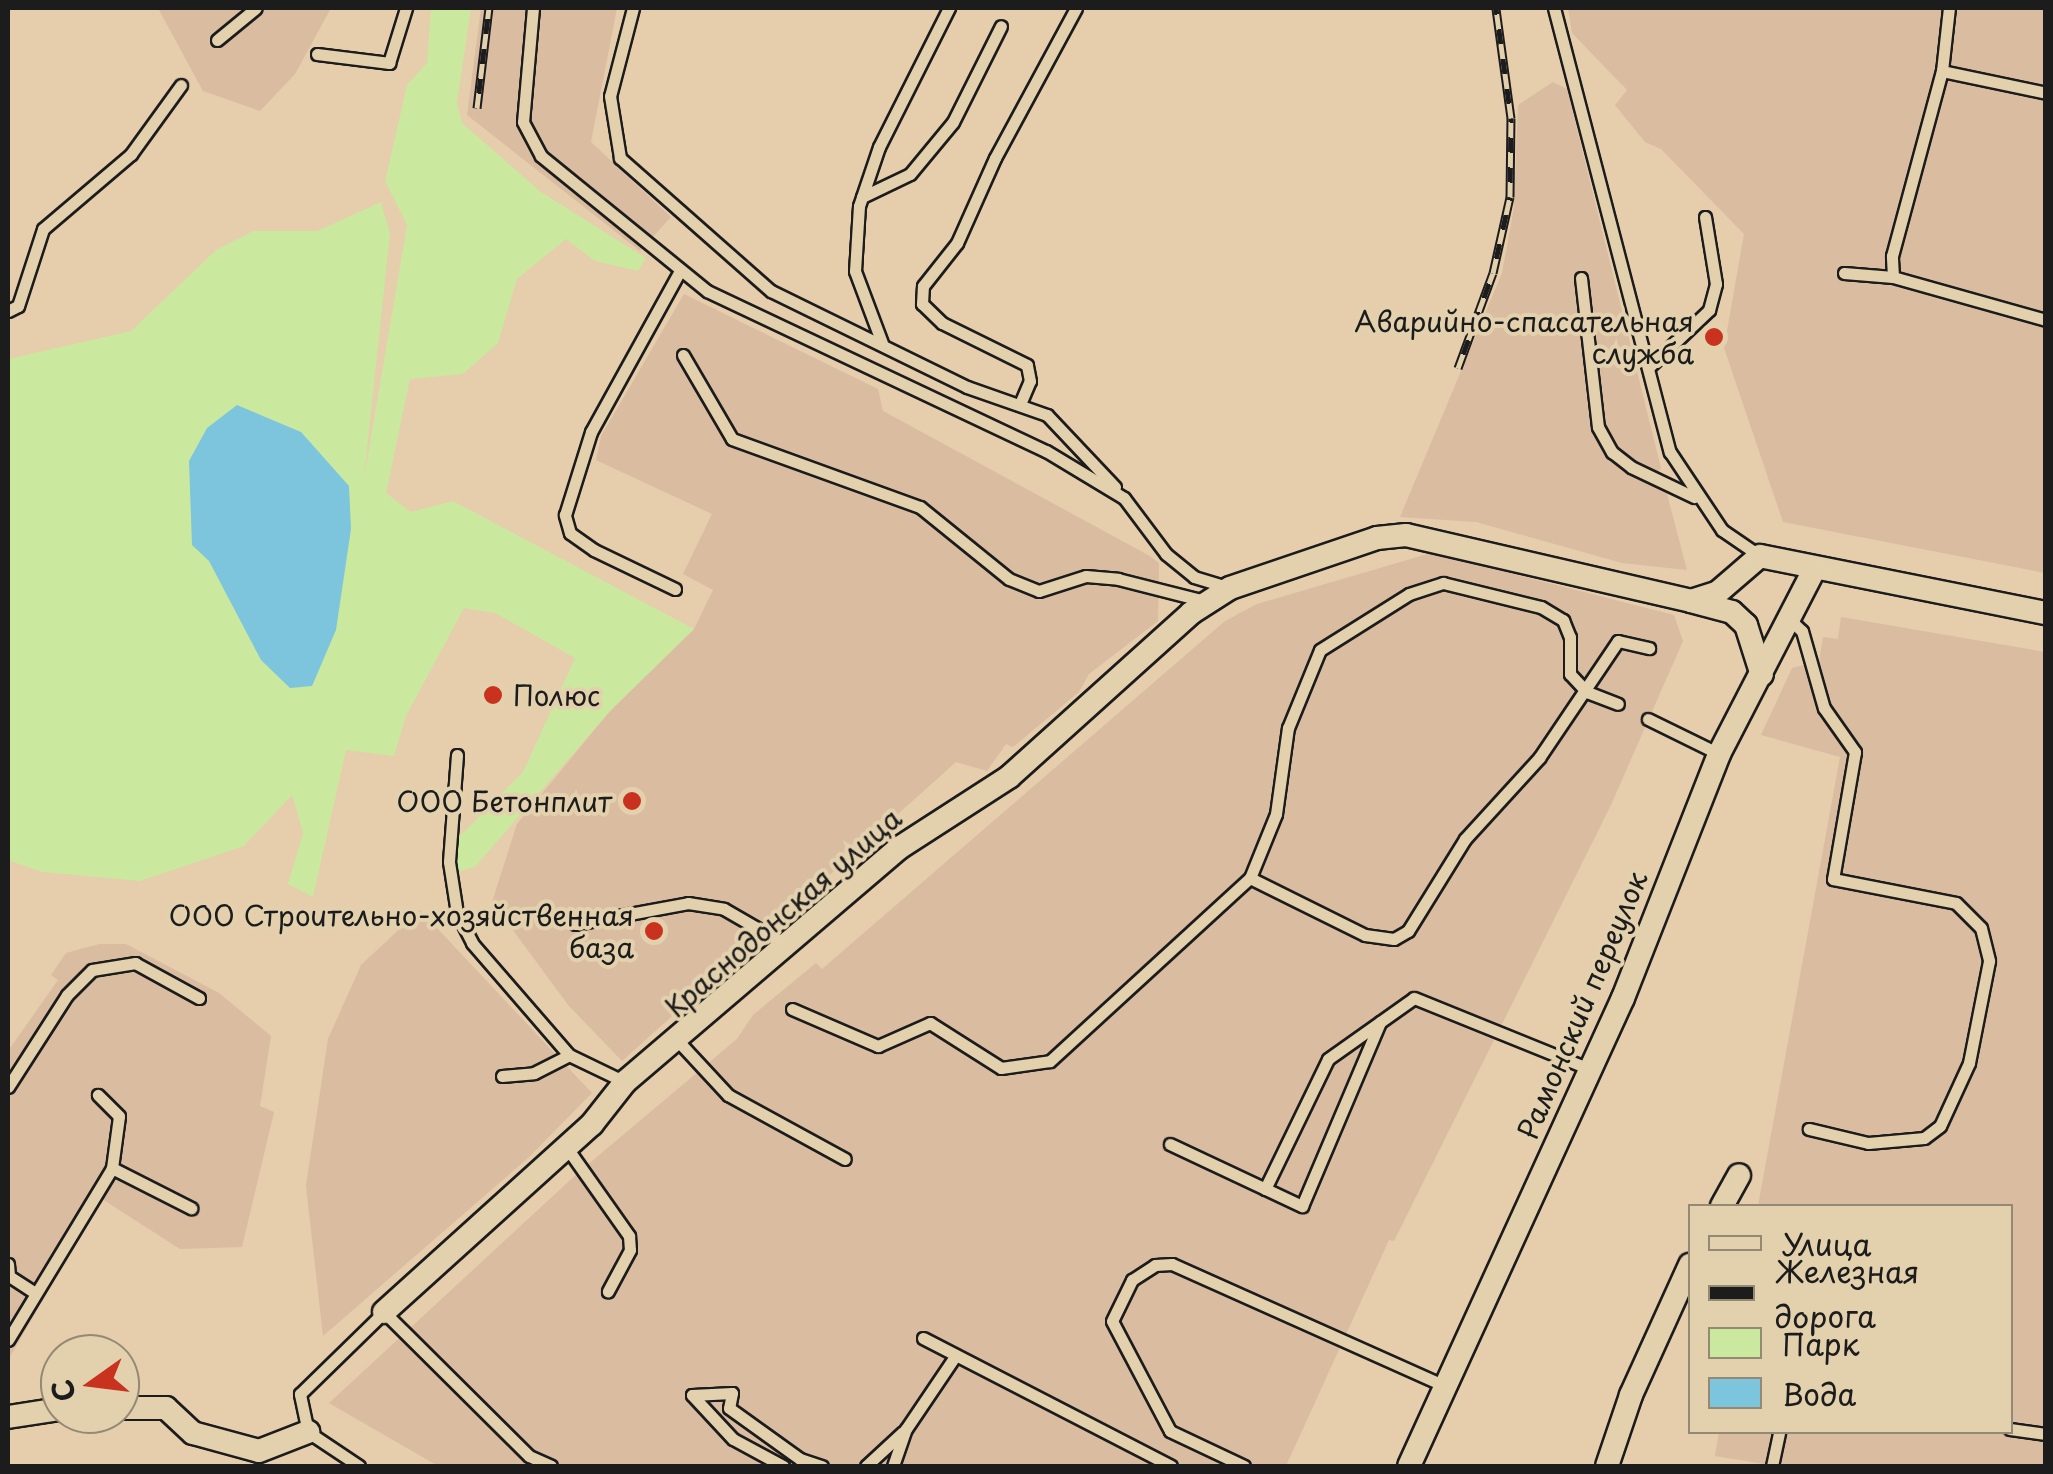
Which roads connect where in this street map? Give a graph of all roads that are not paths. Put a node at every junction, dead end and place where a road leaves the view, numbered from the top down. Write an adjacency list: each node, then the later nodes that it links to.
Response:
1 (256, 8): 10 (lane)
2 (406, 8): 11 (lane)
3 (533, 8): 17 (lane)
4 (633, 8): 23 (lane)
5 (949, 8): 15 (lane)
6 (1076, 8): 26 (lane)
7 (1554, 8): 25 (lane)
8 (1949, 8): 12 (lane)
9 (1001, 26): 15 (lane)
10 (217, 40)
11 (317, 54)
12 (1942, 72): 14 (lane); 19 (lane)
13 (181, 86): 21 (lane)
14 (2046, 93)
15 (862, 198): 23 (lane)
16 (1704, 218): 25 (lane)
17 (680, 272): 28 (lane); 32 (lane)
18 (1844, 273): 19 (lane)
19 (1893, 276): 22 (lane)
20 (1580, 278): 27 (lane)
21 (8, 311)
22 (2046, 320)
23 (882, 343): 26 (lane)
24 (683, 356): 34 (lane)
25 (1649, 367): 27 (lane)
26 (1020, 404): 28 (lane)
27 (1694, 496): 29 (lane)
28 (1124, 498): 31 (lane)
29 (1760, 556): 30 (street); 33 (street)
30 (1814, 570): 35 (street); 36 (street, Рамонский переулок)
31 (1230, 588): 33 (street, Краснодонская улица); 34 (street, Краснодонская улица)
32 (675, 589)
33 (1691, 601): 38 (street, Краснодонская улица)
34 (1209, 602): 46 (street, Краснодонская улица)
35 (2046, 613)
36 (1788, 618): 38 (street, Рамонский переулок); 57 (lane)
37 (1649, 648): 39 (lane)
38 (1762, 674): 42 (street, Рамонский переулок)
39 (1587, 692): 40 (lane); 44 (lane); 44 (lane)
40 (1618, 704)
41 (1648, 719): 42 (lane)
42 (1719, 754): 52 (street, Рамонский переулок)
43 (457, 756): 51 (lane)
44 (1250, 878): 48 (lane)
45 (575, 924): 46 (lane)
46 (790, 946): 50 (street, Краснодонская улица)
47 (198, 998): 55 (lane)
48 (792, 1008)
49 (1382, 1018): 52 (lane); 63 (lane); 63 (lane)
50 (678, 1041): 54 (street, Краснодонская улица); 60 (lane)
51 (569, 1055): 53 (lane); 54 (lane)
52 (1590, 1070): 74 (street, Рамонский переулок)
53 (502, 1076)
54 (626, 1082): 59 (street, Краснодонская улица)
55 (8, 1088)
56 (98, 1095): 61 (lane)
57 (1810, 1129)
58 (1170, 1144): 63 (lane)
59 (567, 1148): 68 (lane); 70 (street, Краснодонская улица)
60 (845, 1159)
61 (112, 1168): 65 (lane); 69 (lane)
62 (1739, 1175): 64 (street)
63 (1265, 1188)
64 (1723, 1204)
65 (190, 1208)
66 (8, 1264): 69 (lane)
67 (1688, 1269): 93 (street)
68 (608, 1291)
69 (36, 1293): 72 (lane)
70 (384, 1312): 80 (lane); 85 (lane)
71 (923, 1338): 73 (lane)
72 (8, 1340)
73 (956, 1355): 79 (lane); 83 (lane)
74 (1445, 1386): 91 (lane); 92 (street, Рамонский переулок)
75 (140, 1408): 80 (street)
76 (40, 1412): 77 (street)
77 (8, 1417)
78 (2013, 1428): 82 (lane)
79 (906, 1429): 88 (lane); 89 (lane)
80 (308, 1432): 84 (lane)
81 (1780, 1434): 94 (lane)
82 (2046, 1434)
83 (1155, 1464): 90 (lane)
84 (359, 1466)
85 (551, 1466)
86 (783, 1466): 87 (lane)
87 (822, 1466)
88 (866, 1466)
89 (892, 1466)
90 (1171, 1466)
91 (1244, 1466)
92 (1409, 1466)
93 (1607, 1466)
94 (1772, 1466)

